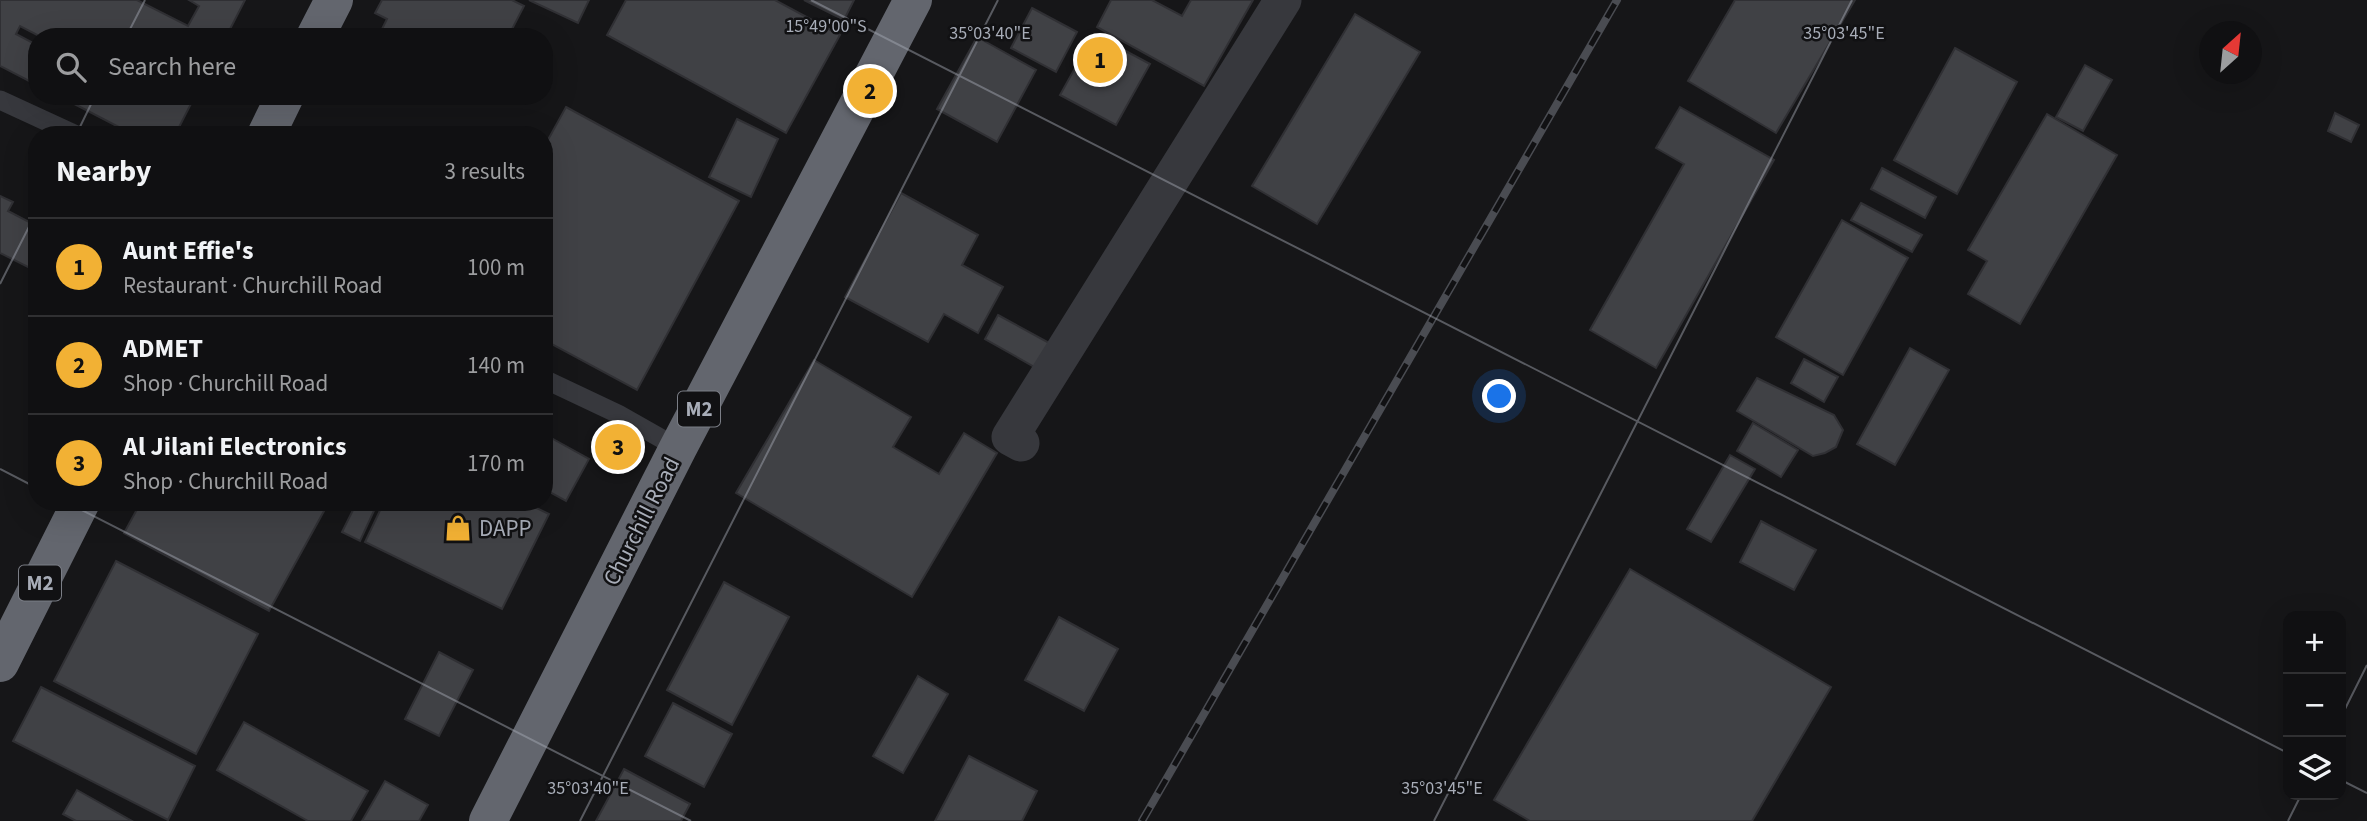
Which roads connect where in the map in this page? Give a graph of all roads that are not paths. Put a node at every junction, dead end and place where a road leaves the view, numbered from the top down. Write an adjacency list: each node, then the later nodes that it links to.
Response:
1 (334, 0): 4 (highway)
2 (913, 0): 11 (highway, Churchill Road / M2)
3 (1283, 0): 10 (street)
4 (320, 28)
5 (0, 100): 7 (lane)
6 (280, 105): 8 (highway)
7 (56, 126)
8 (270, 126)
9 (553, 383): 11 (lane)
10 (1021, 443)
11 (678, 448): 14 (highway, Churchill Road / M2)
12 (76, 511): 13 (highway, M2)
13 (0, 663)
14 (488, 821)

